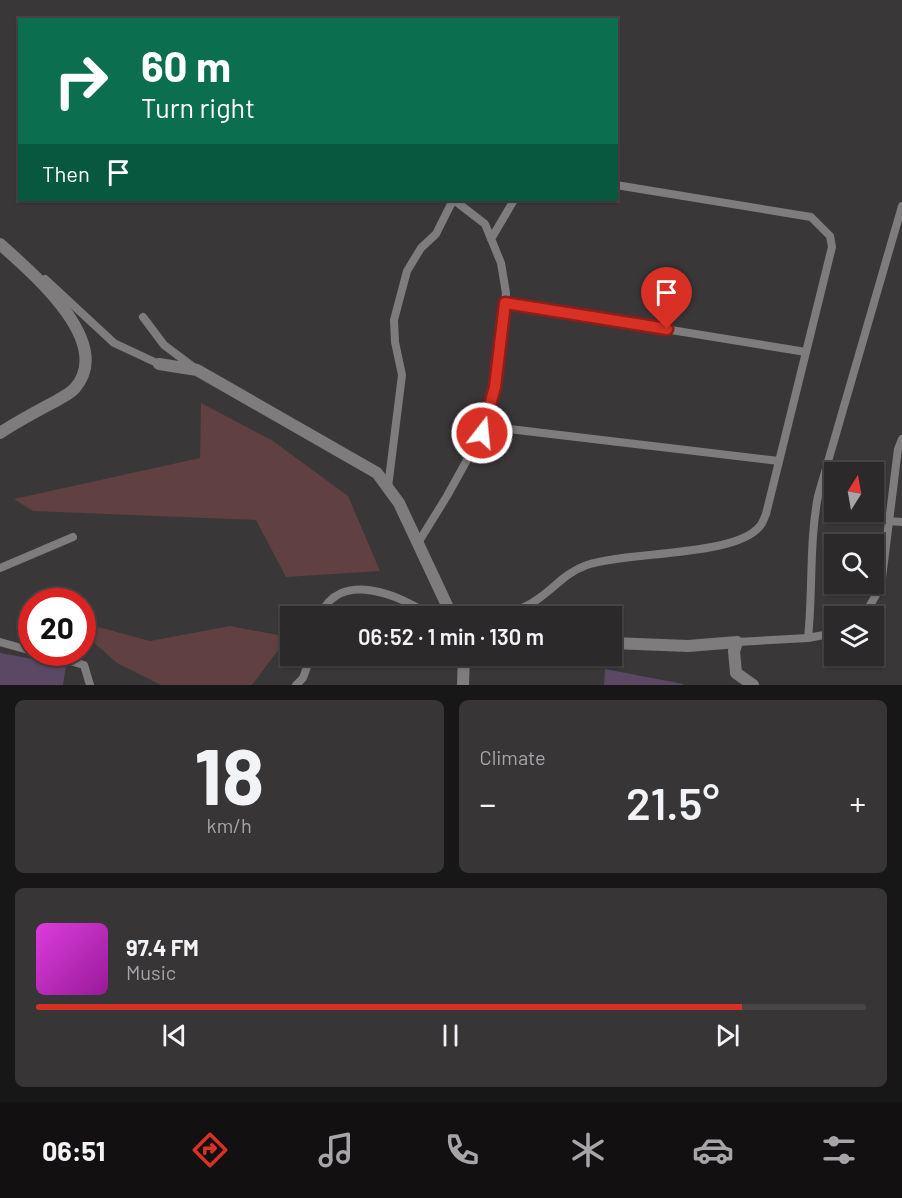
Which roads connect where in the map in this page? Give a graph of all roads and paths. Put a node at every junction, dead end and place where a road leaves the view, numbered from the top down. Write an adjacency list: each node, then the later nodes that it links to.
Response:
1 (618, 185): 11 (lane)
2 (452, 201): 18 (lane)
3 (454, 201): 7 (lane)
4 (513, 201): 7 (lane)
5 (902, 206): 30 (lane)
6 (0, 237): 12 (lane)
7 (491, 239): 9 (lane)
8 (0, 244): 15 (street)
9 (505, 303): 11 (lane); 14 (lane)
10 (143, 317): 13 (lane)
11 (806, 352): 17 (lane)
12 (159, 364): 13 (street)
13 (197, 370): 18 (street)
14 (484, 426): 17 (lane); 22 (lane)
15 (0, 433)
16 (902, 439): 19 (lane)
17 (779, 461): 27 (lane)
18 (388, 487): 22 (street)
19 (889, 520): 20 (lane); 28 (lane)
20 (902, 522)
21 (73, 537): 23 (lane)
22 (418, 543): 26 (street)
23 (0, 568)
24 (324, 606): 25 (lane)
25 (414, 606)
26 (447, 606)
27 (524, 606)
28 (870, 606)
29 (824, 635): 30 (lane)
30 (808, 638): 32 (lane)
31 (0, 642): 34 (lane)
32 (737, 642): 33 (street); 41 (street)
33 (622, 643)
34 (18, 647)
35 (84, 666): 38 (lane)
36 (307, 666): 39 (lane)
37 (465, 666): 40 (street)
38 (90, 685)
39 (296, 685)
40 (463, 685)
41 (753, 685)

